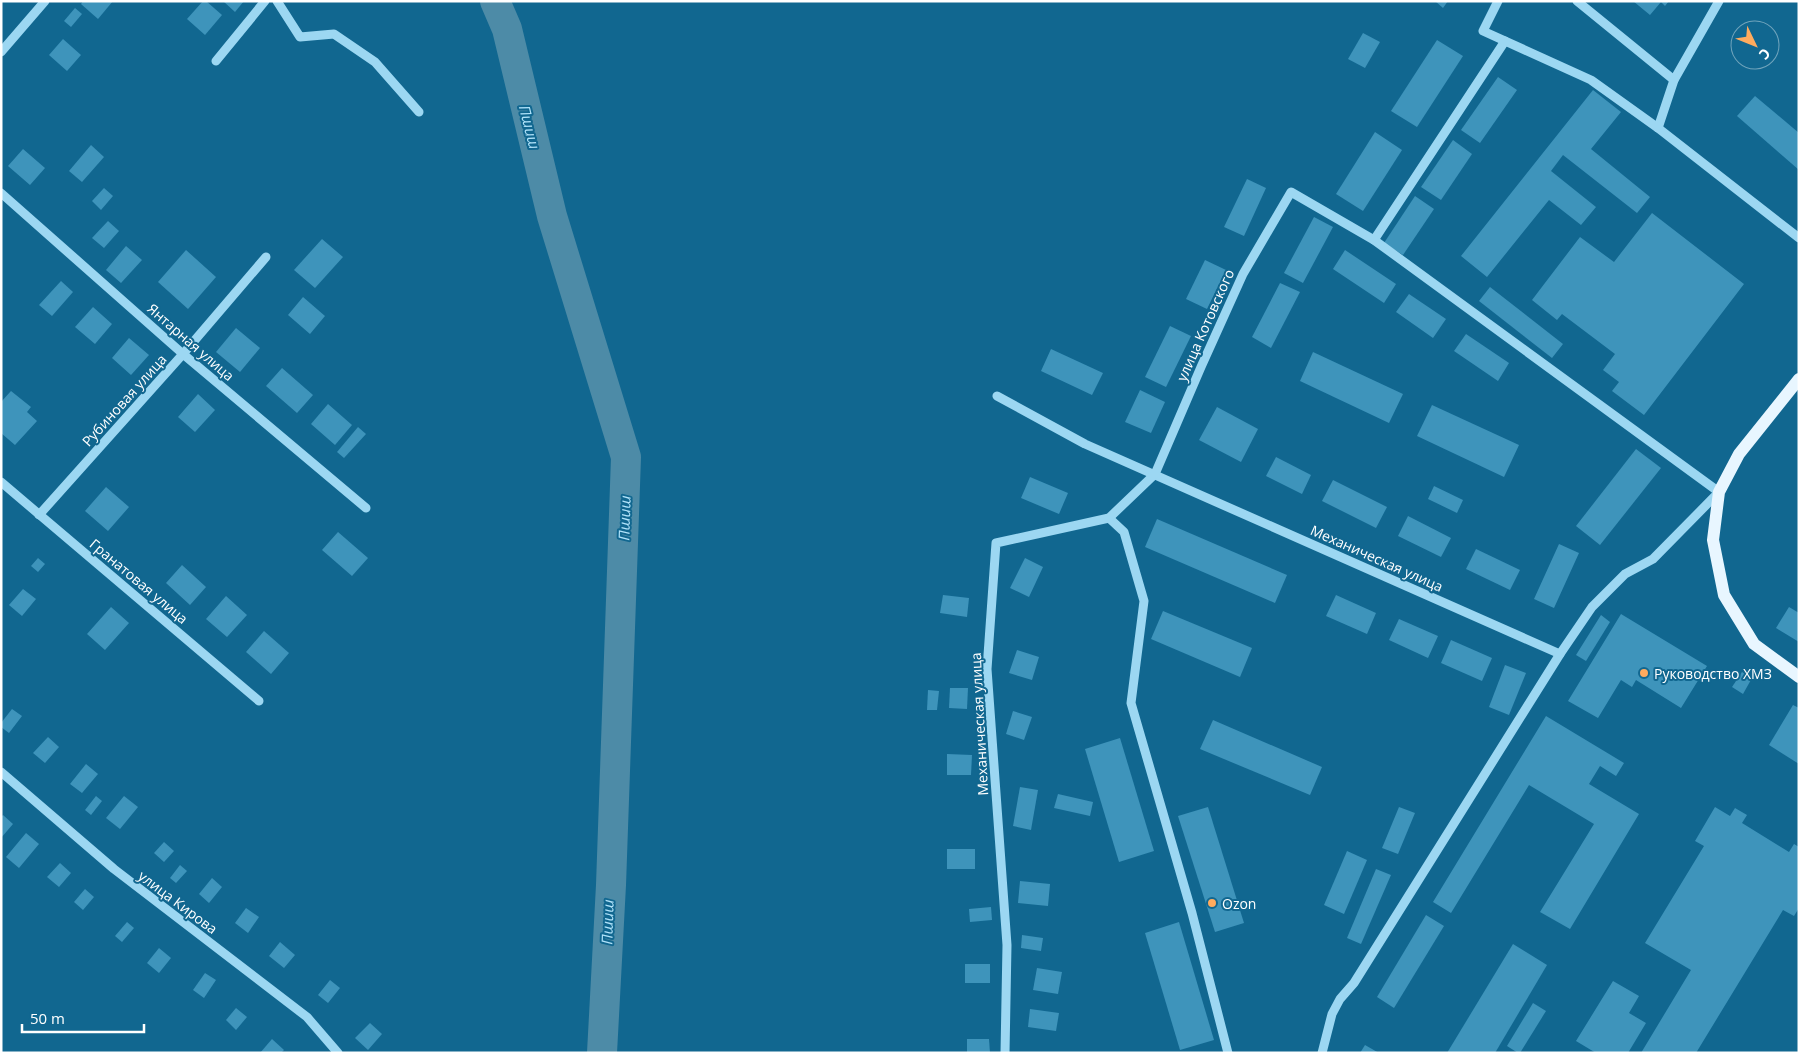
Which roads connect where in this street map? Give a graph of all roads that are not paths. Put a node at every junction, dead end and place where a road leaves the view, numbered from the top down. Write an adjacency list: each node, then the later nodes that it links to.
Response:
1 (45, 1): 8 (street)
2 (265, 1): 9 (street)
3 (277, 1): 11 (street)
4 (1498, 1): 7 (street)
5 (1577, 1): 10 (street)
6 (1718, 1): 10 (street)
7 (1505, 41): 12 (street); 15 (street)
8 (1, 52)
9 (216, 61)
10 (1674, 80): 12 (street)
11 (419, 112)
12 (1658, 128): 14 (street)
13 (1, 193): 17 (street, Янтарная улица)
14 (1799, 238)
15 (1374, 240): 20 (street, улица Котовского); 22 (street)
16 (266, 257): 17 (street, Рубиновая улица)
17 (183, 354): 23 (street, Янтарная улица); 24 (street, Рубиновая улица)
18 (1799, 379): 22 (main road)
19 (997, 396): 20 (street, Механическая улица)
20 (1155, 474): 25 (street); 26 (street, Механическая улица)
21 (1, 482): 24 (street, Гранатовая улица)
22 (1719, 492): 26 (street); 27 (main road)
23 (366, 508)
24 (40, 514): 28 (street, Гранатовая улица)
25 (1109, 518): 31 (street, Механическая улица); 32 (street)
26 (1560, 654): 33 (street)
27 (1799, 678)
28 (259, 701)
29 (1, 772): 30 (street, улица Кирова)
30 (338, 1053)
31 (1005, 1053)
32 (1228, 1053)
33 (1322, 1053)

